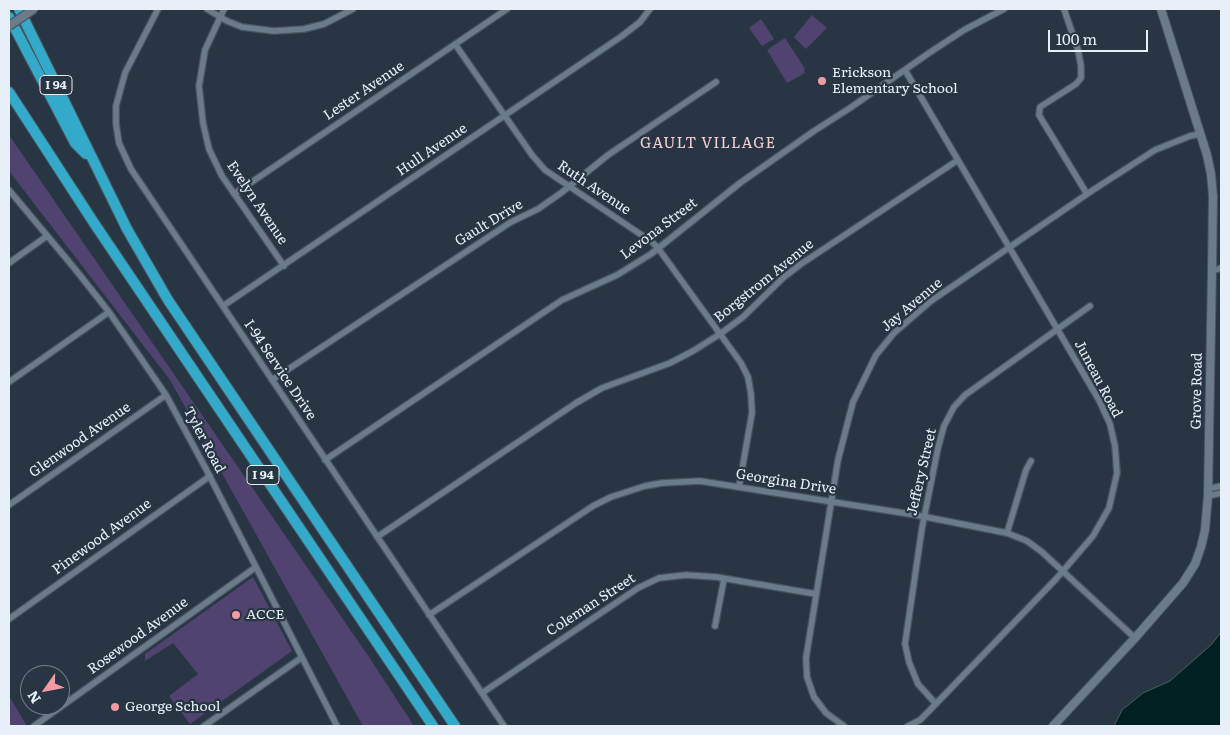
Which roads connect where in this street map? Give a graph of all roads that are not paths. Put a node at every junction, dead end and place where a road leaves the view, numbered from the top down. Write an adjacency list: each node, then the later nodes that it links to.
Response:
1 (19, 9): 22 (highway, I 94)
2 (34, 9): 14 (main road, bridge)
3 (158, 9): 36 (street, I-94 Service Drive)
4 (207, 9): 12 (street)
5 (224, 9): 12 (street, Evelyn Avenue)
6 (353, 9): 12 (street)
7 (507, 9): 15 (street, Lester Avenue)
8 (650, 9): 19 (street, Hull Avenue)
9 (1004, 9): 16 (street, Levona Street)
10 (1064, 9): 26 (street)
11 (1161, 9): 20 (main road, Grove Road)
12 (219, 16): 25 (street, Evelyn Avenue)
13 (9, 17): 22 (highway)
14 (9, 26)
15 (455, 44): 19 (street, Ruth Avenue); 25 (street, Lester Avenue)
16 (905, 70): 21 (street, Juneau Road); 30 (street, Levona Street)
17 (716, 82): 23 (street, Gault Drive)
18 (9, 92): 70 (highway, I 94)
19 (504, 115): 23 (street, Ruth Avenue); 33 (street, Hull Avenue)
20 (1200, 134): 26 (street, Jay Avenue); 28 (main road, Grove Road)
21 (958, 160): 31 (street, Juneau Road); 40 (street, Borgstrom Avenue)
22 (92, 161): 71 (highway, I 94)
23 (569, 187): 30 (street, Ruth Avenue); 41 (street, Gault Drive)
24 (9, 190): 29 (street, Tyler Road)
25 (234, 194): 33 (street, Evelyn Avenue)
26 (1088, 194): 31 (street, Jay Avenue)
27 (1221, 194): 28 (street)
28 (1213, 196): 35 (main road, Grove Road)
29 (47, 236): 32 (street); 38 (street, Tyler Road)
30 (658, 248): 40 (street, Ruth Avenue); 44 (street, Levona Street)
31 (1009, 248): 39 (street, Juneau Road); 51 (street, Jay Avenue)
32 (9, 263)
33 (284, 266): 36 (street, Hull Avenue)
34 (1221, 268): 35 (street)
35 (1212, 271): 49 (main road, Grove Road)
36 (223, 306): 41 (street, I-94 Service Drive)
37 (1090, 306): 39 (street, Jeffery Street)
38 (109, 312): 42 (street); 43 (street, Tyler Road)
39 (1056, 329): 53 (street, Jeffery Street); 57 (street, Juneau Road)
40 (720, 334): 48 (street, Ruth Avenue); 55 (street, Borgstrom Avenue)
41 (272, 380): 44 (street, I-94 Service Drive)
42 (9, 382)
43 (166, 395): 46 (street, Tyler Road); 52 (street, Glenwood Avenue)
44 (324, 460): 55 (street, I-94 Service Drive)
45 (1031, 461): 54 (street)
46 (210, 476): 56 (street, Tyler Road); 61 (street, Pinewood Avenue)
47 (1221, 486): 49 (street)
48 (739, 487): 51 (street, Georgina Drive); 60 (street, Georgina Drive)
49 (1208, 492): 50 (street); 63 (main road, Grove Road)
50 (1221, 493)
51 (831, 502): 53 (street, Georgina Drive); 59 (street, Jay Avenue)
52 (9, 505)
53 (925, 518): 54 (street, Georgina Drive); 66 (street, Jeffery Street)
54 (1007, 533): 57 (street, Georgina Drive)
55 (377, 537): 60 (street, I-94 Service Drive)
56 (256, 567): 64 (street, Tyler Road); 67 (street, Rosewood Avenue)
57 (1063, 571): 63 (street, Georgina Drive); 66 (street, Juneau Road)
58 (724, 579): 59 (street, Coleman Street); 62 (street); 65 (street, Coleman Street)
59 (816, 594): 73 (street, Jay Avenue)
60 (429, 615): 65 (street, I-94 Service Drive)
61 (9, 619)
62 (715, 626)
63 (1135, 638): 75 (main road, Grove Road)
64 (302, 658): 68 (street); 69 (street, Tyler Road)
65 (482, 693): 72 (street, I-94 Service Drive)
66 (936, 704): 74 (street)
67 (34, 726)
68 (204, 726)
69 (337, 726)
70 (433, 726)
71 (455, 726)
72 (504, 726)
73 (844, 726)
74 (908, 726)
75 (1053, 726)

